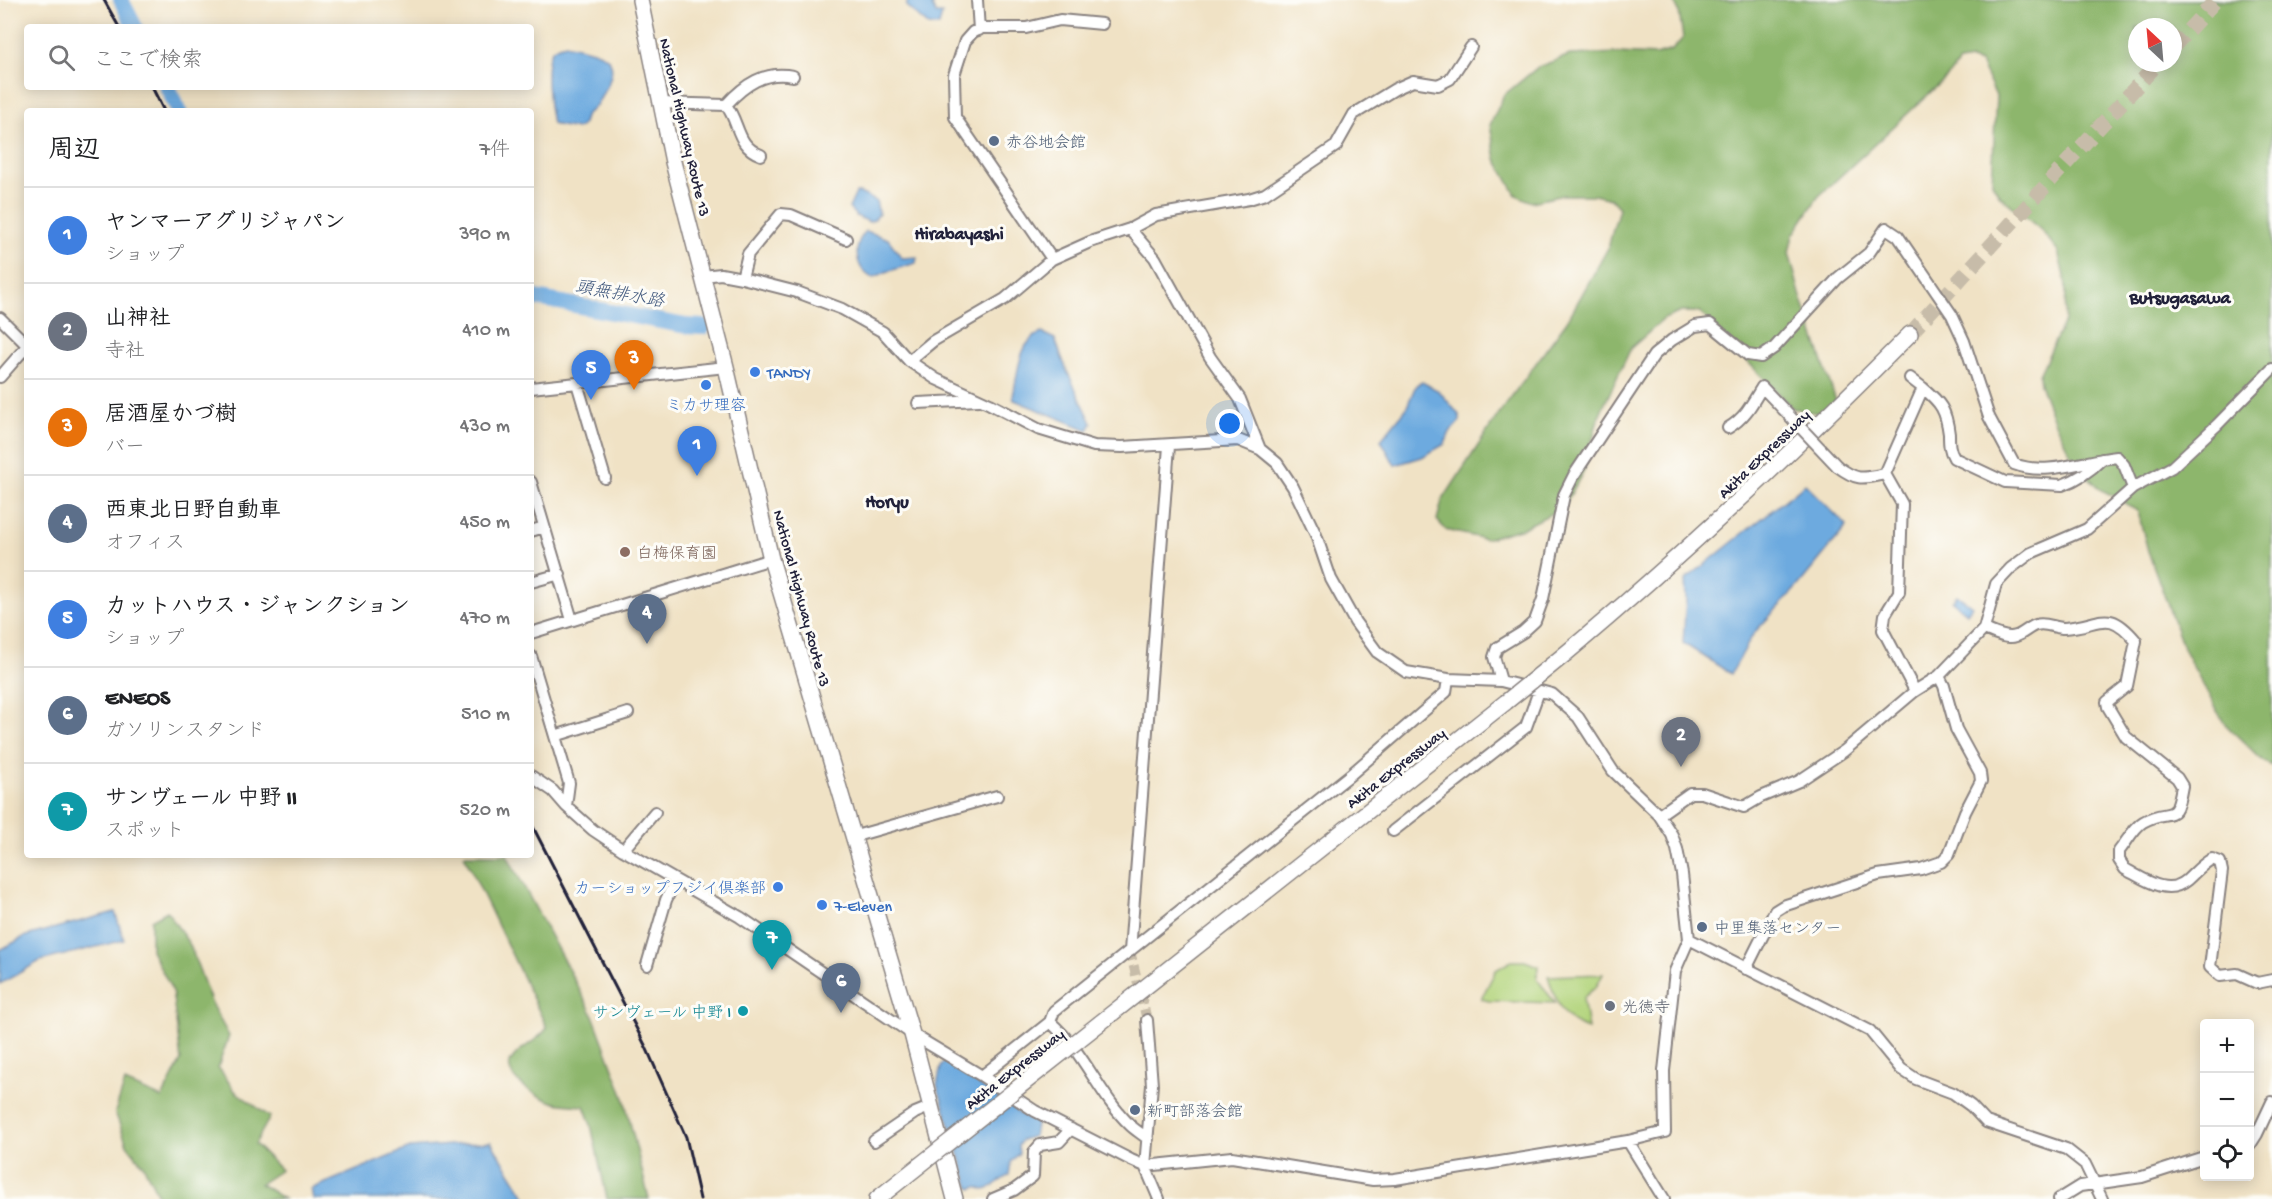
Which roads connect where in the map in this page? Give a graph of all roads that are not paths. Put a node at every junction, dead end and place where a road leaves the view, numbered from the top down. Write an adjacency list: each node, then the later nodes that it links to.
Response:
1 (640, 0): 7 (highway, National Highway Route 13)
2 (977, 0): 4 (street)
3 (1102, 24): 4 (street)
4 (979, 30): 12 (street)
5 (1470, 46): 10 (street)
6 (793, 76): 8 (street)
7 (660, 103): 8 (street); 13 (highway, National Highway Route 13)
8 (726, 105): 9 (street)
9 (761, 155)
10 (1130, 229): 12 (street); 31 (street)
11 (846, 239): 14 (street)
12 (1052, 259): 19 (street)
13 (703, 276): 14 (street); 20 (highway, National Highway Route 13)
14 (742, 278): 19 (street)
15 (0, 318): 17 (street)
16 (1910, 334): 82 (highway, Akita Expressway, bridge)
17 (24, 343)
18 (24, 349): 22 (street)
19 (909, 361): 27 (street)
20 (726, 367): 24 (street); 39 (highway, National Highway Route 13)
21 (2272, 369): 35 (street)
22 (0, 376)
23 (1910, 378): 26 (street)
24 (577, 383): 25 (street); 34 (street)
25 (534, 388)
26 (1923, 388): 32 (street); 33 (street)
27 (982, 400): 28 (street); 30 (street)
28 (918, 403)
29 (1728, 428): 33 (street, bridge)
30 (1169, 446): 31 (street); 63 (street)
31 (1260, 449): 47 (street)
32 (2102, 459): 35 (street); 48 (street)
33 (1885, 474): 50 (street)
34 (605, 478)
35 (2133, 488): 43 (street)
36 (534, 492): 37 (street)
37 (544, 527): 38 (street); 40 (street)
38 (534, 530)
39 (771, 559): 42 (street); 59 (highway, National Highway Route 13)
40 (560, 574): 41 (street); 42 (street)
41 (534, 581)
42 (572, 620): 44 (street)
43 (1984, 629): 46 (street); 66 (street)
44 (534, 632)
45 (534, 666): 52 (street)
46 (1939, 676): 50 (street); 65 (street)
47 (1448, 678): 48 (street); 63 (street)
48 (1501, 681): 49 (street)
49 (1539, 691): 57 (street); 58 (street)
50 (1915, 691): 57 (street)
51 (628, 713): 52 (street)
52 (555, 736): 55 (street)
53 (534, 778): 55 (street)
54 (997, 796): 59 (street)
55 (567, 806): 60 (street)
56 (655, 812): 60 (street)
57 (1659, 815): 62 (street)
58 (1394, 831)
59 (852, 837): 69 (highway, National Highway Route 13)
60 (623, 850): 61 (street)
61 (675, 881): 64 (street); 69 (street)
62 (1689, 939): 65 (street); 77 (street)
63 (1130, 951): 68 (street)
64 (647, 965)
65 (1746, 969): 80 (street)
66 (2272, 980)
67 (1147, 1020): 74 (street)
68 (1050, 1022): 70 (street); 74 (street)
69 (912, 1034): 70 (street); 72 (highway, National Highway Route 13)
70 (982, 1076): 73 (street)
71 (2272, 1102): 75 (street)
72 (932, 1106): 76 (street); 83 (highway, National Highway Route 13)
73 (1071, 1130): 79 (street); 81 (street)
74 (1148, 1139): 79 (street)
75 (2254, 1139)
76 (874, 1141)
77 (1628, 1141): 79 (street); 86 (street)
78 (2200, 1159): 80 (street)
79 (1146, 1166): 85 (street)
80 (2096, 1183): 87 (street); 88 (street)
81 (1018, 1194): 84 (street)
82 (877, 1199)
83 (955, 1199)
84 (993, 1199)
85 (1159, 1199)
86 (1664, 1199)
87 (2059, 1199)
88 (2102, 1199)

